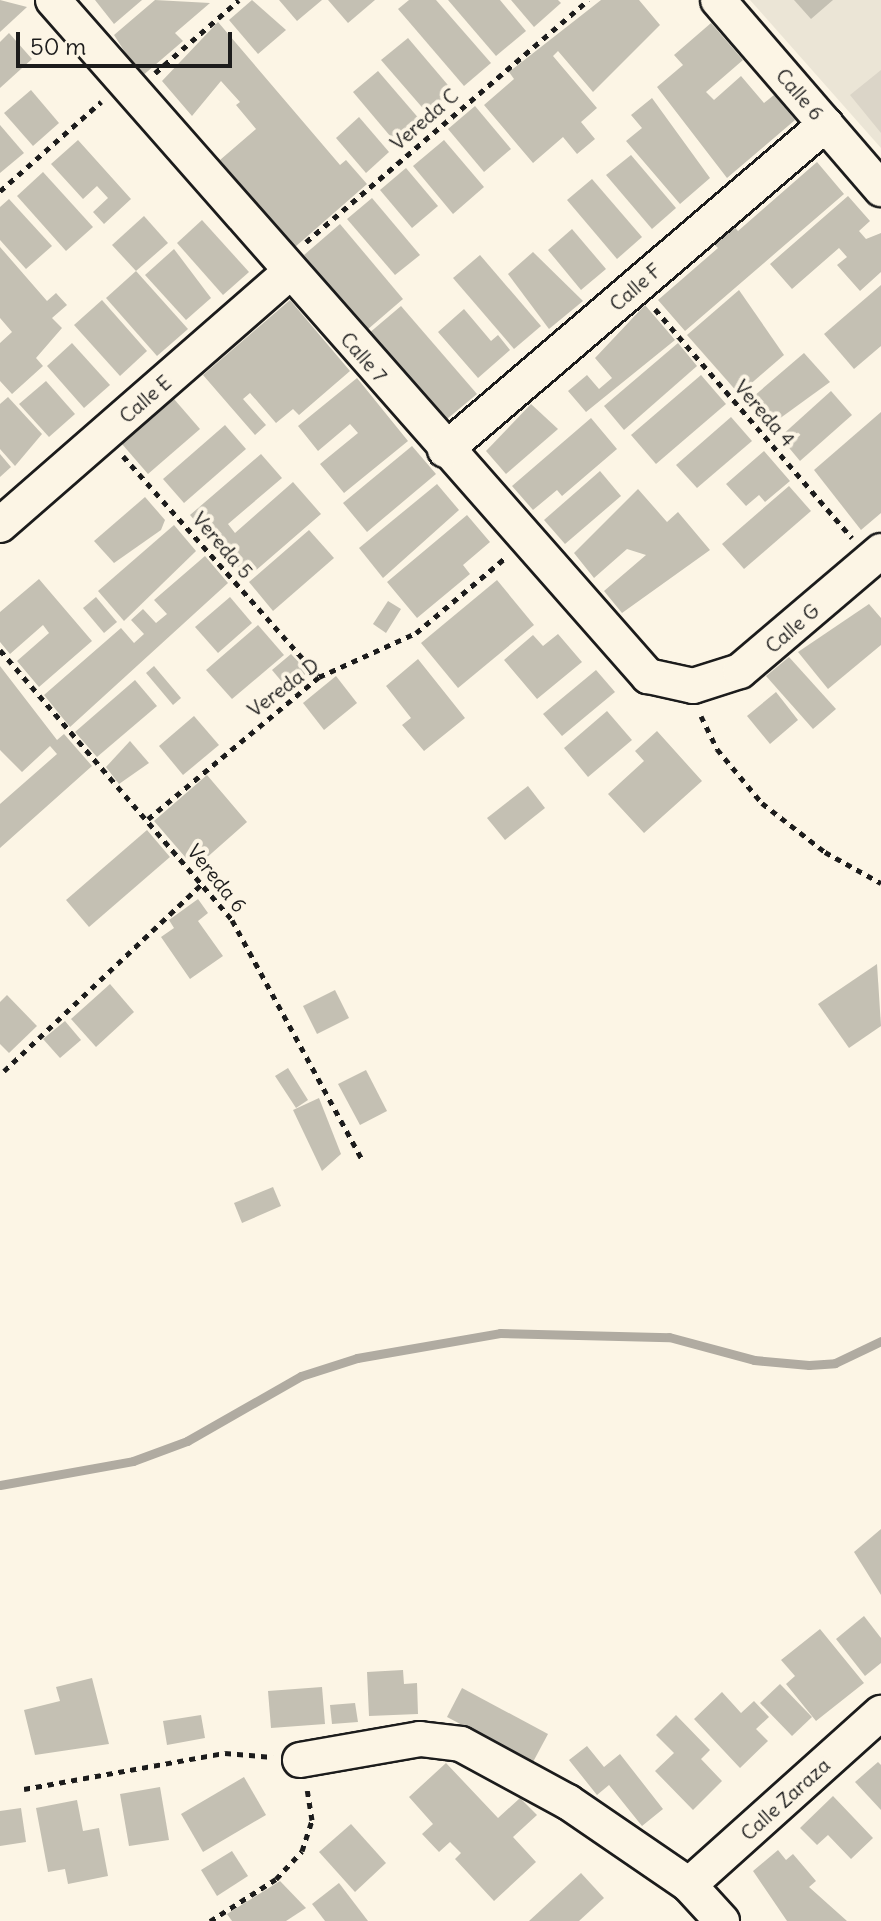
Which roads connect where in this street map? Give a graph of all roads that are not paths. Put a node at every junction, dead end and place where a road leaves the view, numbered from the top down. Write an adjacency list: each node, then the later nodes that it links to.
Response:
1 (53, 0): 5 (street, Calle 7)
2 (718, 0): 3 (street, Calle 6)
3 (826, 124): 4 (street, Calle 6); 6 (street, Calle F)
4 (881, 189)
5 (286, 268): 6 (street, Calle 7); 7 (street, Calle E)
6 (445, 450): 9 (street, Calle 7)
7 (0, 525)
8 (876, 556): 9 (street, Calle G)
9 (693, 686)
10 (881, 1713): 12 (street, Calle Zaraza)
11 (300, 1760): 12 (street)
12 (689, 1885): 13 (street)
13 (722, 1921)

